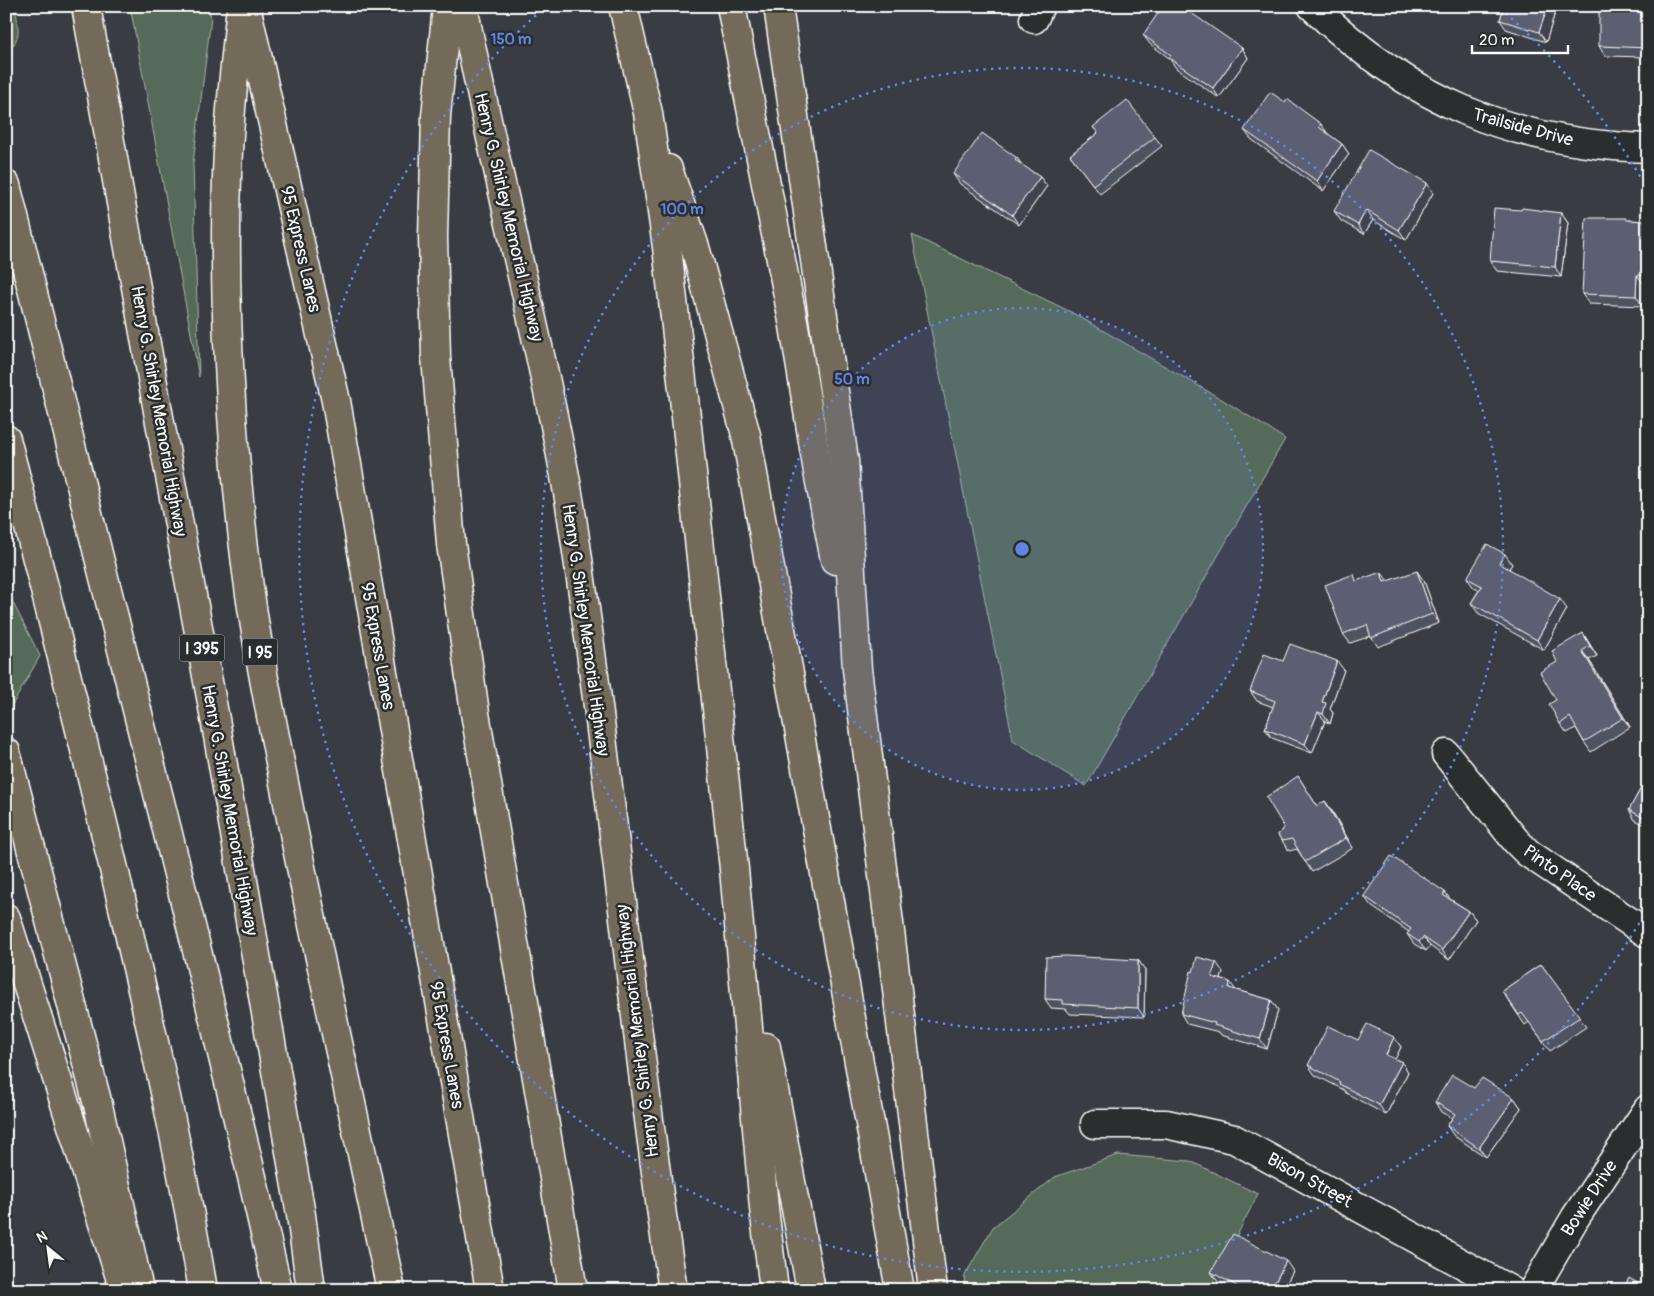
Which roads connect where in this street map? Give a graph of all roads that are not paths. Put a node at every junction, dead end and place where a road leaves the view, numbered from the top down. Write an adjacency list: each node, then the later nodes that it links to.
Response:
1 (86, 6): 27 (highway, Henry G. Shirley Memorial Highway / I 395)
2 (241, 6): 22 (highway, I 95)
3 (246, 6): 28 (highway, 95 Express Lanes)
4 (447, 6): 29 (highway)
5 (463, 6): 30 (highway, Henry G. Shirley Memorial Highway)
6 (623, 6): 10 (highway)
7 (731, 6): 14 (highway)
8 (778, 6): 14 (highway)
9 (1312, 6): 11 (street, Trailside Drive)
10 (648, 112): 17 (highway); 33 (highway)
11 (1648, 148)
12 (6, 185): 26 (highway)
13 (6, 438): 25 (highway)
14 (857, 669): 34 (highway)
15 (6, 752): 24 (highway)
16 (1446, 754): 19 (street, Pinto Place)
17 (734, 869): 31 (highway); 32 (highway)
18 (6, 918): 23 (highway)
19 (1648, 934)
20 (1648, 1108): 36 (street, Bowie Drive)
21 (1095, 1124): 35 (street, Bison Street)
22 (391, 1289)
23 (124, 1290)
24 (139, 1290)
25 (203, 1290)
26 (278, 1290)
27 (311, 1290)
28 (490, 1290)
29 (574, 1290)
30 (672, 1290)
31 (774, 1290)
32 (811, 1290)
33 (900, 1290)
34 (933, 1290)
35 (1510, 1290)
36 (1533, 1290)

